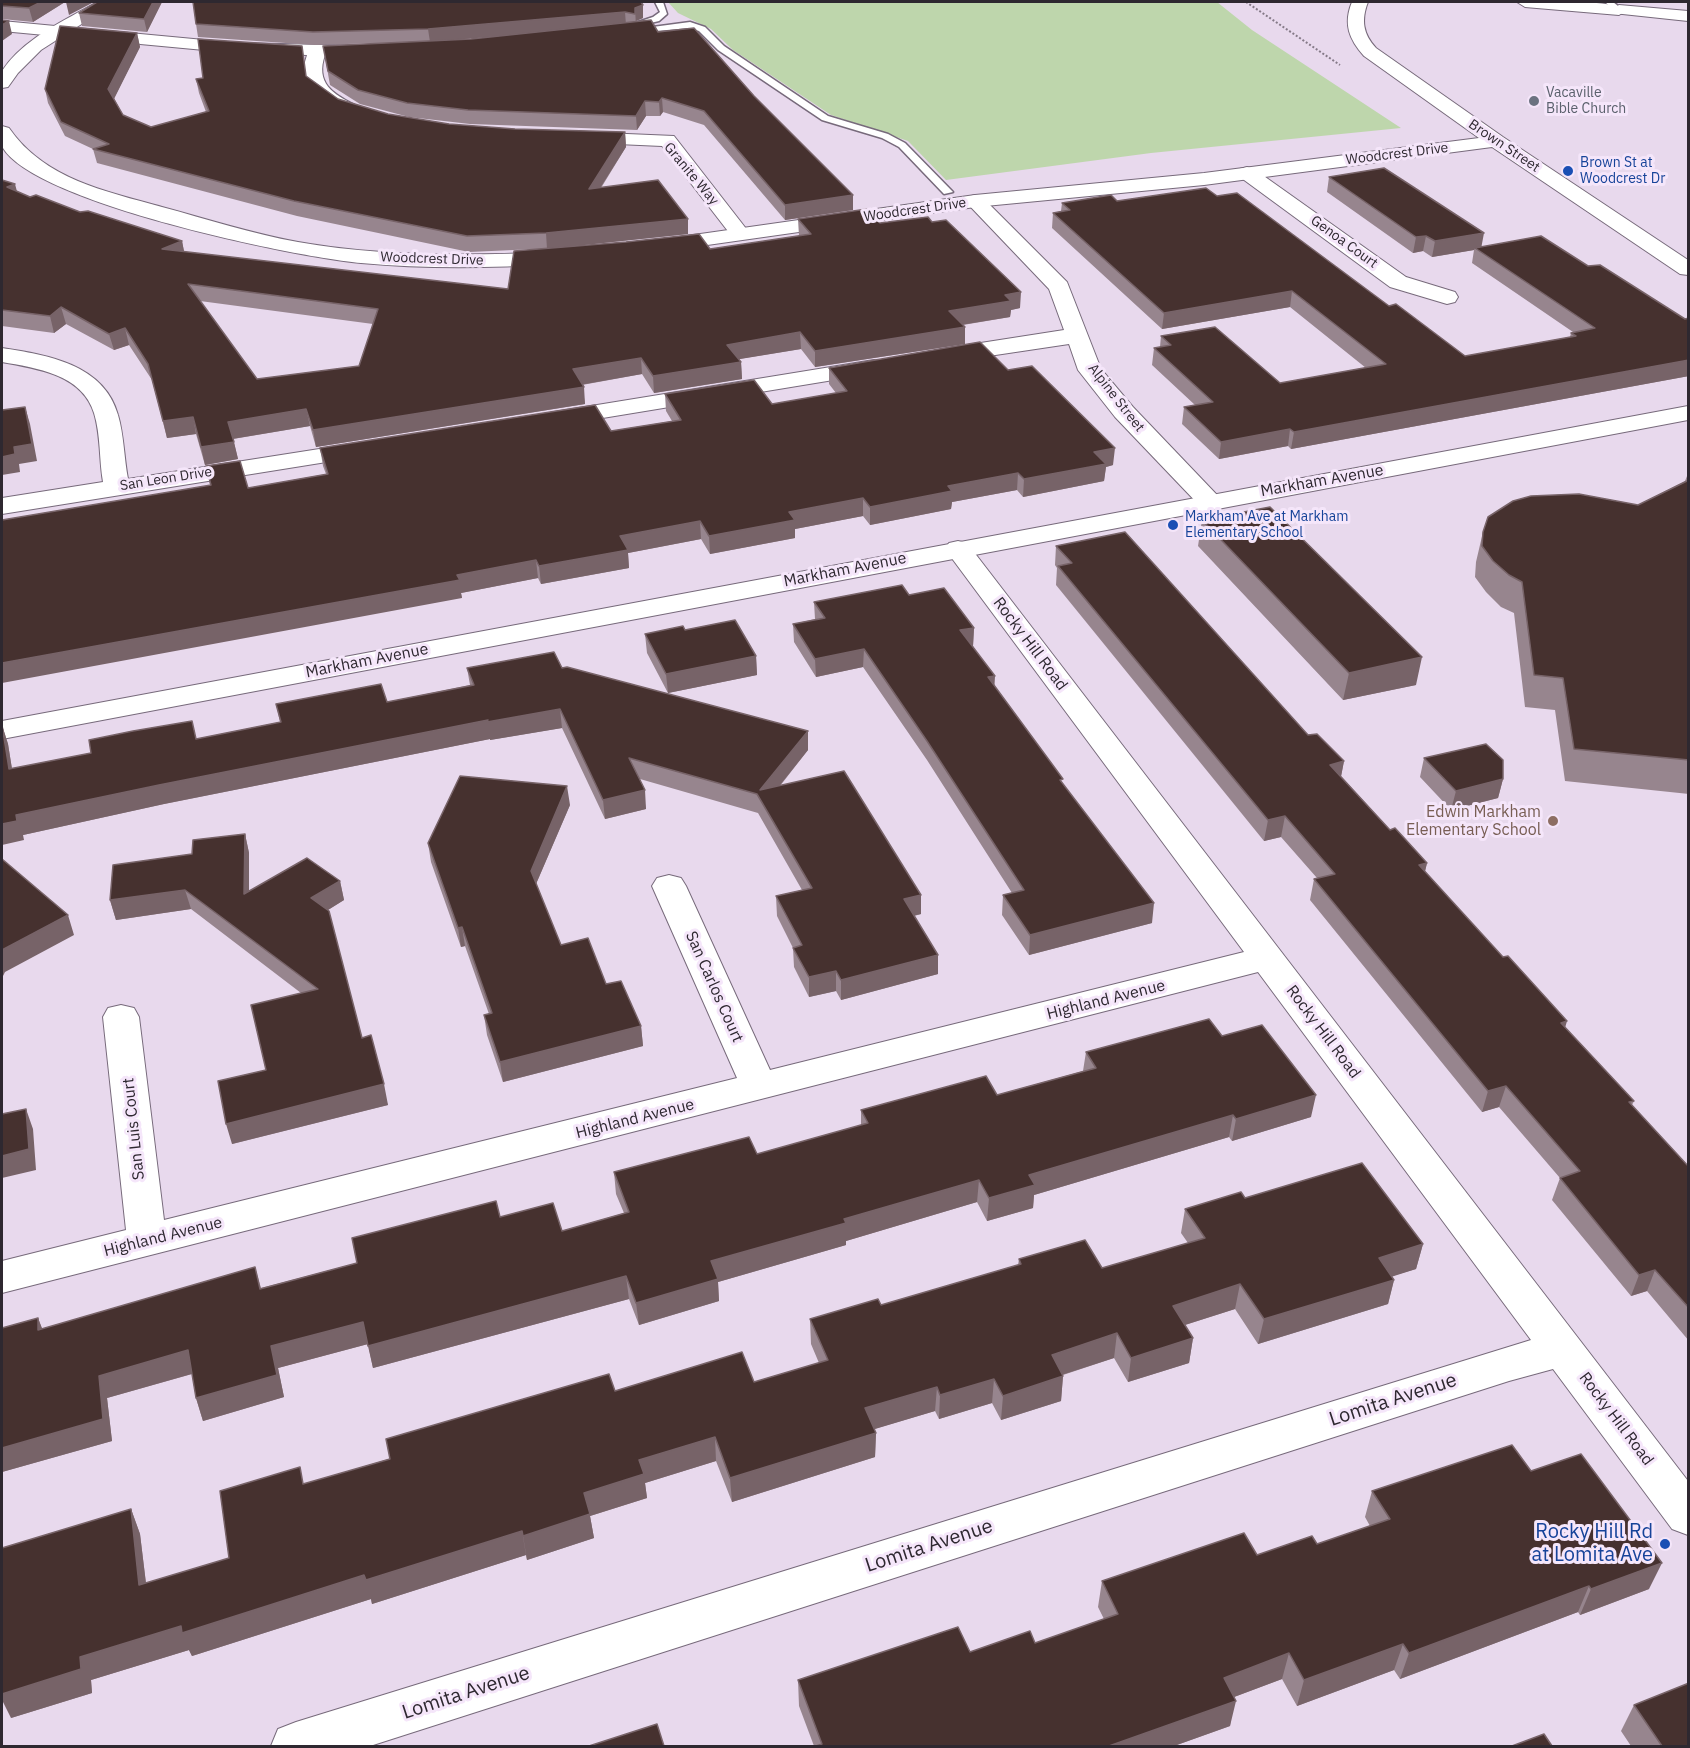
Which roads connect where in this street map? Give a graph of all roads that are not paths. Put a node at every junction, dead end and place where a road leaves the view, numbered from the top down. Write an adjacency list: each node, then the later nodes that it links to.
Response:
1 (108, 2): 8 (street)
2 (659, 2): 17 (lane)
3 (1360, 2): 15 (street, Brown Street)
4 (1525, 2): 5 (street)
5 (1614, 6): 6 (street)
6 (1689, 16)
7 (2, 26): 8 (street)
8 (58, 31): 10 (street); 11 (street)
9 (385, 51): 10 (street)
10 (317, 52): 12 (street)
11 (2, 83)
12 (368, 116)
13 (2, 132): 21 (street, Woodcrest Drive)
14 (564, 137): 19 (street, Granite Way)
15 (1496, 141): 16 (street, Woodcrest Drive); 22 (street, Brown Street)
16 (1247, 173): 18 (street, Woodcrest Drive); 23 (street, Genoa Court)
17 (948, 192)
18 (975, 201): 19 (street, Woodcrest Drive); 24 (street, Alpine Street)
19 (741, 235): 20 (street, Woodcrest Drive)
20 (640, 248)
21 (572, 256)
22 (1689, 269)
23 (1447, 297)
24 (1077, 336): 27 (street); 30 (street, Alpine Street)
25 (2, 355): 29 (street)
26 (1689, 413): 30 (street, Markham Avenue)
27 (529, 423)
28 (388, 445): 29 (street, San Leon Drive)
29 (117, 487): 31 (street, San Leon Drive)
30 (1209, 501): 32 (street, Markham Avenue)
31 (2, 506)
32 (958, 549): 33 (street, Markham Avenue); 35 (street, Rocky Hill Road)
33 (2, 730)
34 (669, 886): 37 (street, San Carlos Court)
35 (1268, 958): 37 (street, Highland Avenue); 40 (street, Rocky Hill Road)
36 (121, 1017): 38 (street, San Luis Court)
37 (759, 1087): 38 (street, Highland Avenue)
38 (147, 1241): 39 (street, Highland Avenue)
39 (2, 1277)
40 (1563, 1349): 41 (street, Rocky Hill Road); 42 (street, Lomita Avenue)
41 (1689, 1515)
42 (296, 1746)

